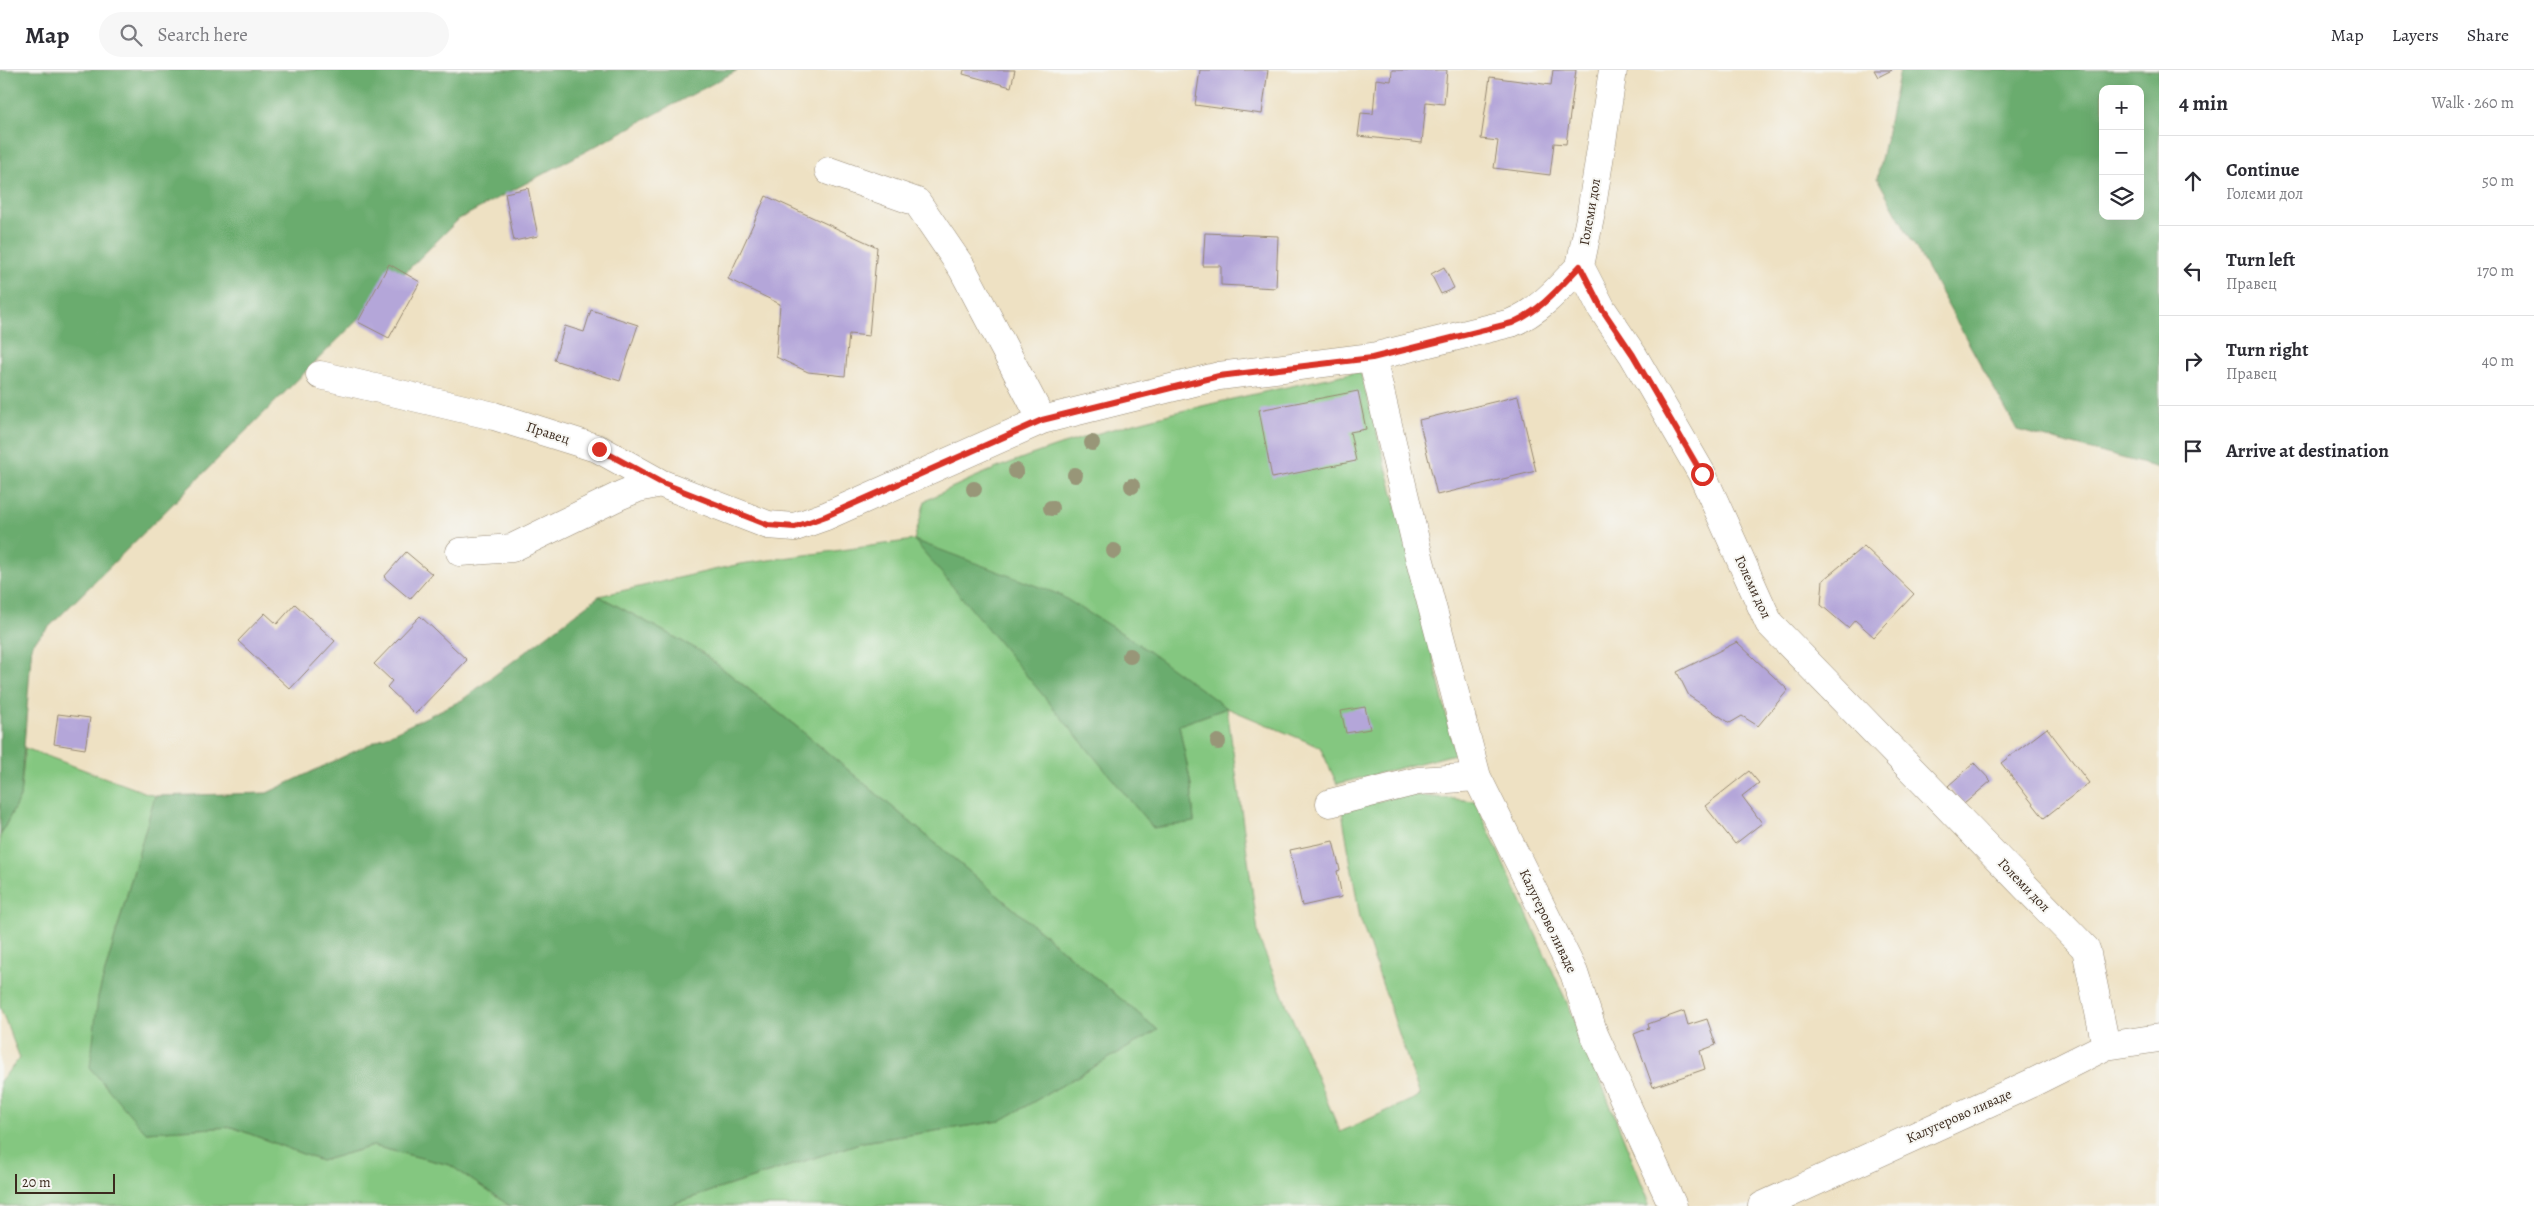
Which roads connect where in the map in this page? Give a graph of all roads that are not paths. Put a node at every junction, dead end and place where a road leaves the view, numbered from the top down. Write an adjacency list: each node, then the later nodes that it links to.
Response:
1 (1612, 70): 3 (street, Големи дол)
2 (829, 171): 6 (street)
3 (1580, 266): 4 (street, Правец); 12 (street, Големи дол)
4 (1372, 358): 6 (street, Правец); 9 (street, Калугерово ливаде)
5 (320, 375): 7 (street, Правец)
6 (1042, 420): 7 (street, Правец)
7 (660, 482): 8 (street)
8 (460, 552)
9 (1477, 777): 10 (street); 13 (street, Калугерово ливаде)
10 (1330, 803)
11 (2159, 1038): 12 (street, Калугерово ливаде)
12 (2106, 1046): 14 (street, Калугерово ливаде)
13 (1673, 1206)
14 (1762, 1206)

